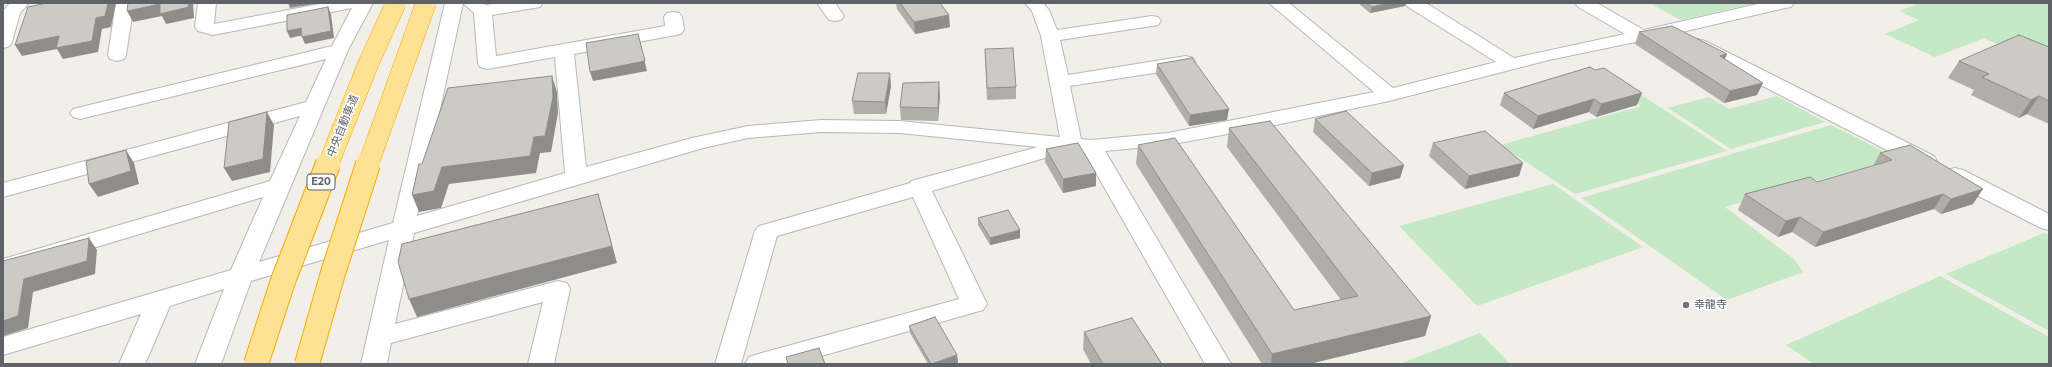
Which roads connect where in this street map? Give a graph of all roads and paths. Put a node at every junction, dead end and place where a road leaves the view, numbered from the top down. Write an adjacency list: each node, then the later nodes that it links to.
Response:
1 (19, 3): 15 (street); 22 (street)
2 (125, 3): 25 (street)
3 (207, 3): 4 (street)
4 (352, 3)
5 (364, 3): 23 (street)
6 (396, 3): 46 (highway, 中央自動車道 / E20, bridge)
7 (426, 3): 47 (highway, bridge)
8 (454, 3): 38 (street)
9 (534, 3): 16 (street)
10 (1034, 3): 21 (street)
11 (1278, 3): 29 (street)
12 (1414, 3): 27 (street)
13 (1584, 3): 20 (street)
14 (1785, 3): 19 (street)
15 (3, 6)
16 (478, 7): 24 (street)
17 (1152, 21): 21 (street)
18 (675, 30): 24 (street)
19 (1669, 30): 20 (street); 37 (street)
20 (1640, 35): 27 (street)
21 (1050, 36): 28 (street)
22 (3, 42)
23 (339, 50): 30 (street); 31 (street)
24 (564, 50): 33 (street)
25 (117, 55)
26 (1190, 61): 28 (street)
27 (1511, 64): 29 (street)
28 (1059, 82): 32 (street)
29 (1389, 95): 32 (street)
30 (313, 106): 34 (street); 36 (street)
31 (80, 113)
32 (1082, 145): 33 (street); 35 (street); 52 (street)
33 (576, 177): 38 (street)
34 (279, 184): 39 (street); 40 (street)
35 (919, 186): 50 (street); 51 (street)
36 (3, 190)
37 (2049, 223)
38 (404, 227): 40 (street); 42 (street)
39 (3, 267)
40 (241, 276): 41 (street); 45 (street)
41 (159, 301): 43 (street); 44 (street)
42 (380, 337): 48 (street); 49 (street)
43 (3, 346)
44 (132, 364)
45 (208, 364)
46 (256, 364)
47 (307, 364)
48 (374, 364)
49 (541, 364)
50 (728, 364)
51 (758, 364)
52 (1218, 364)

